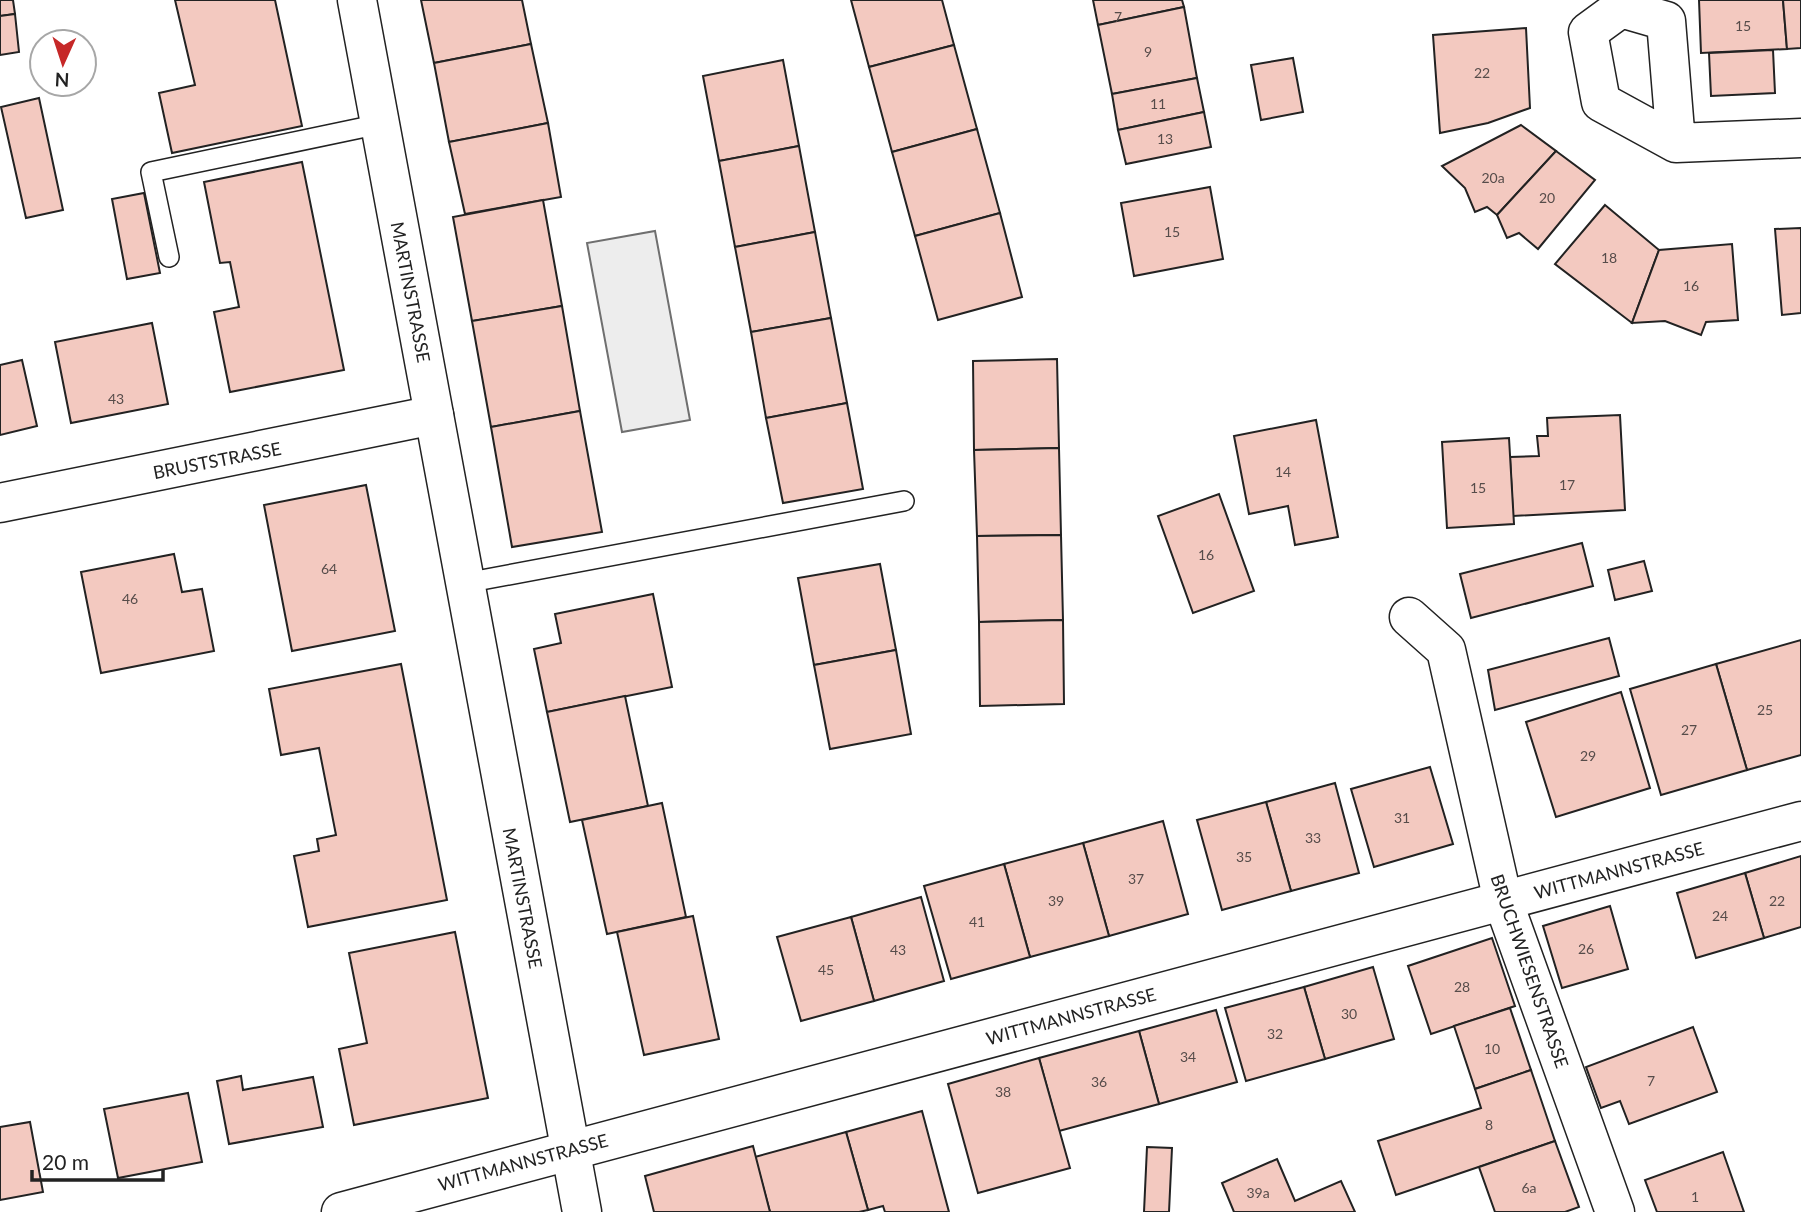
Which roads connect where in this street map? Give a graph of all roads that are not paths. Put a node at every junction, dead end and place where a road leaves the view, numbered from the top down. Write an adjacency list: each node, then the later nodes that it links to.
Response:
1 (357, 0): 2 (street, MARTINSTRASSE)
2 (380, 124): 5 (lane); 6 (street, MARTINSTRASSE)
3 (1801, 138): 4 (street)
4 (1676, 144)
5 (169, 257)
6 (434, 415): 8 (street, BRUSTSTRASSE); 9 (street, MARTINSTRASSE)
7 (904, 501): 9 (lane)
8 (0, 503)
9 (465, 583): 13 (street, MARTINSTRASSE)
10 (1409, 617): 12 (street, BRUCHWIESENSTRASSE)
11 (1801, 821): 12 (street, WITTMANNSTRASSE)
12 (1503, 901): 13 (street, WITTMANNSTRASSE); 16 (street, BRUCHWIESENSTRASSE)
13 (570, 1149): 14 (street, WITTMANNSTRASSE); 15 (street, MARTINSTRASSE)
14 (341, 1212)
15 (582, 1212)
16 (1615, 1212)

